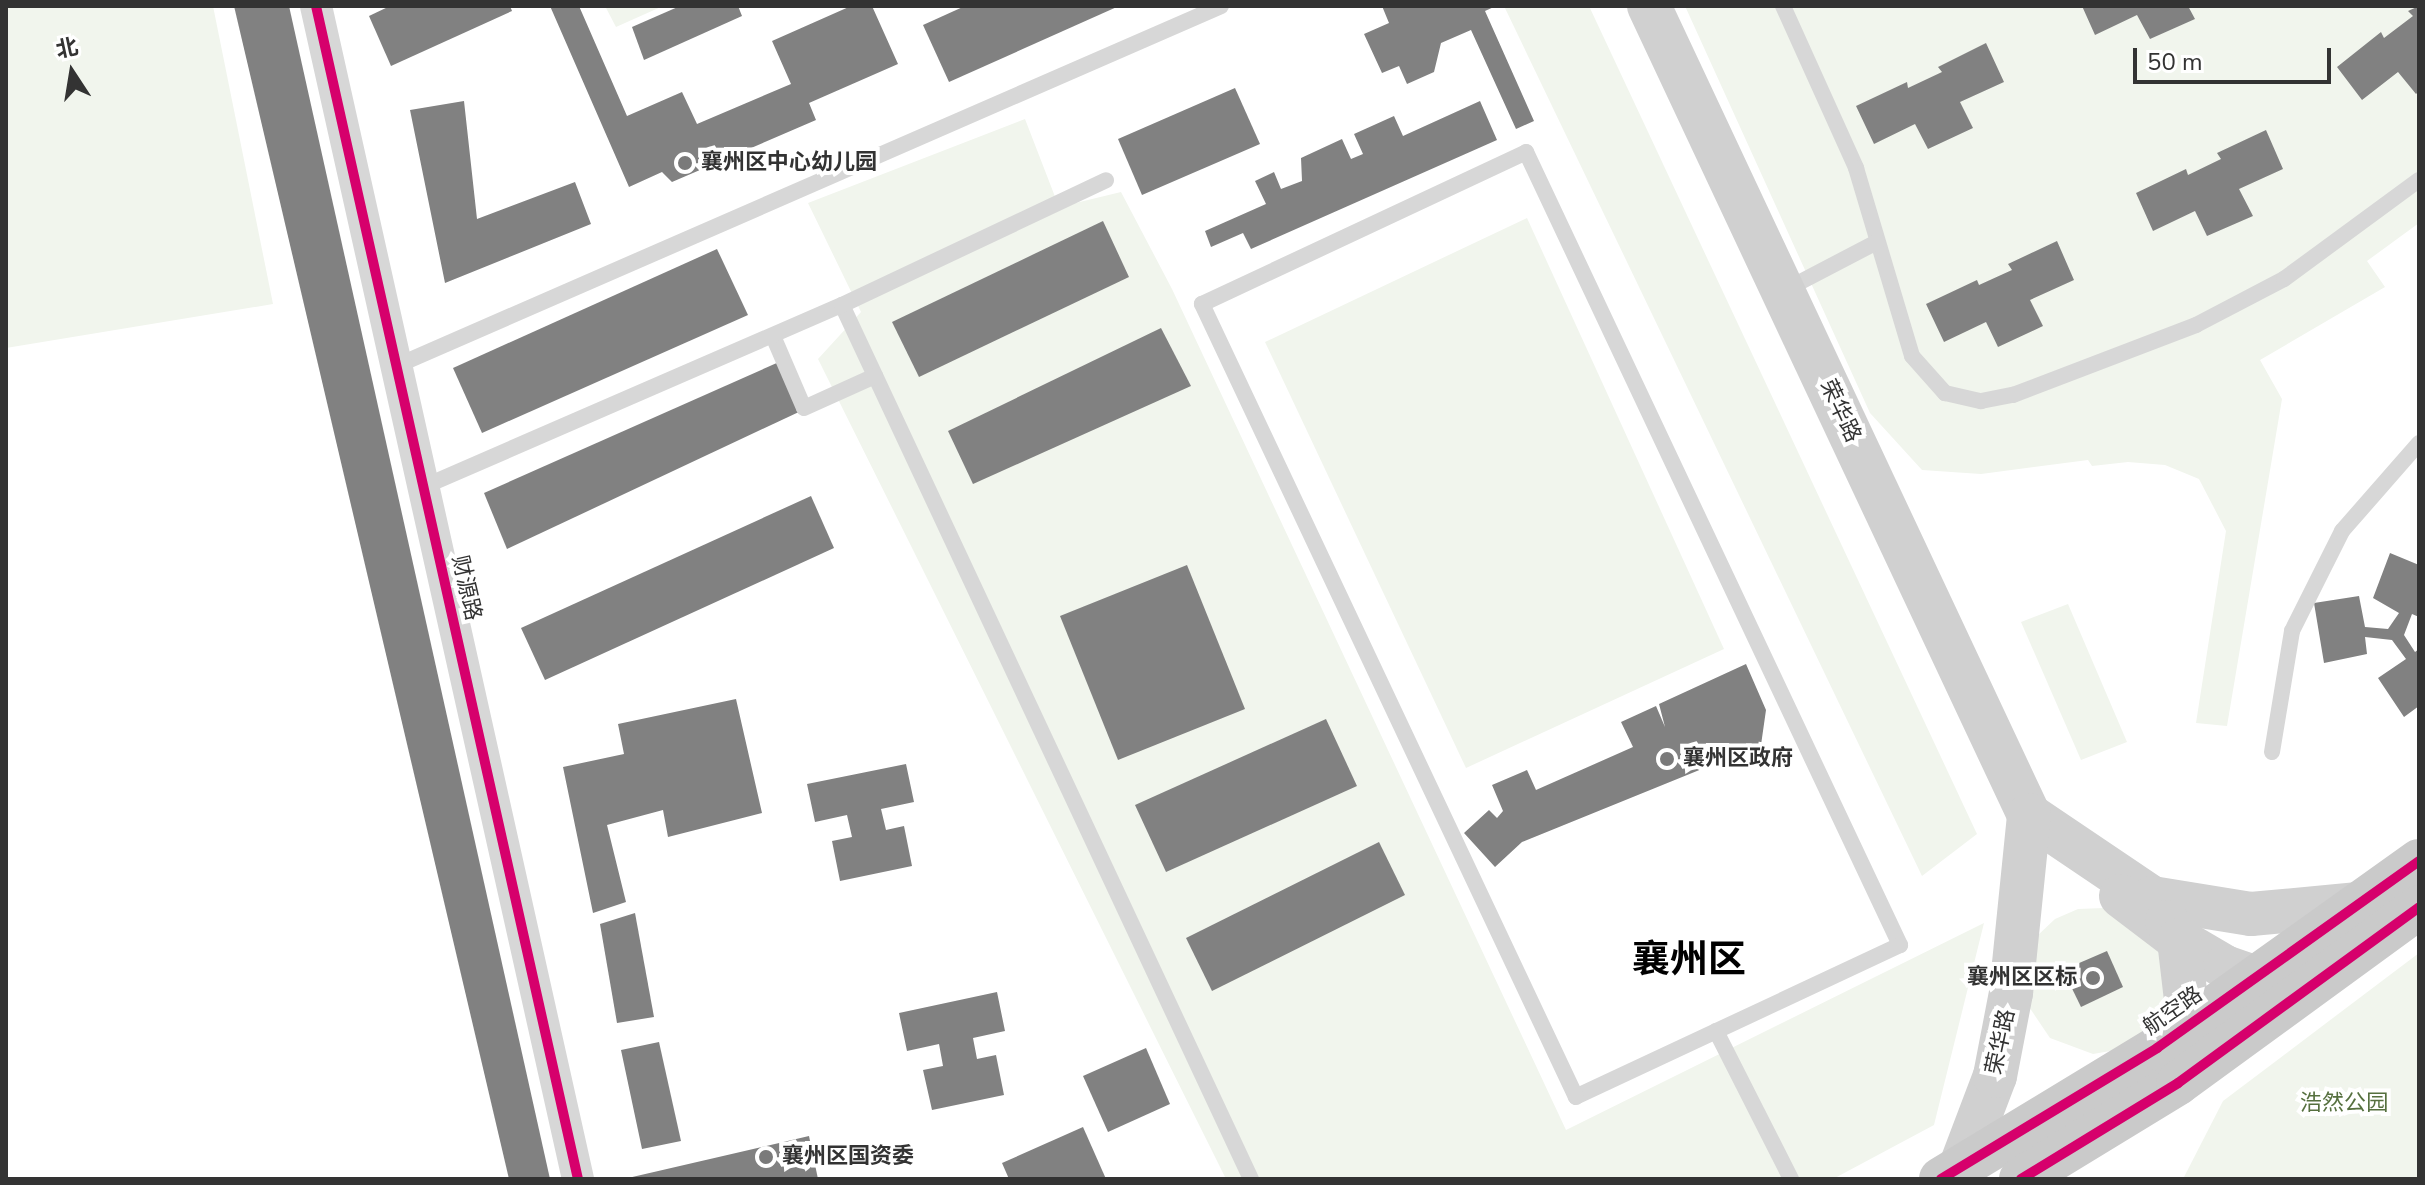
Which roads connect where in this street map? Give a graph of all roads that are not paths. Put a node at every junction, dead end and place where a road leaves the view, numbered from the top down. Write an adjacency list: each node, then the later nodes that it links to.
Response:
1 (316, 6): 11 (street, 财源路)
2 (1221, 6): 11 (lane)
3 (1649, 6): 8 (main road, 荣华路)
4 (1783, 6): 7 (lane)
5 (1106, 180): 9 (lane)
6 (2419, 180): 7 (lane)
7 (1877, 242): 8 (lane)
8 (1783, 291): 16 (main road, 荣华路)
9 (842, 305): 10 (lane); 12 (lane)
10 (773, 336): 12 (lane); 14 (lane)
11 (396, 366): 14 (street, 财源路)
12 (875, 376): 29 (lane)
13 (2419, 443): 15 (lane)
14 (423, 487): 28 (street, 财源路)
15 (2272, 752)
16 (2029, 815): 18 (main road); 21 (main road); 27 (main road, 荣华路)
17 (2419, 861): 19 (main road, 航空路)
18 (2152, 898): 19 (main road); 21 (main road)
19 (2359, 904): 22 (main road, 航空路)
20 (2419, 907): 23 (main road)
21 (2179, 940): 22 (main road); 24 (main road)
22 (2252, 980): 23 (main road); 24 (main road, 航空路)
23 (2304, 991): 26 (main road)
24 (2189, 1025): 26 (main road); 27 (main road, 航空路)
25 (1716, 1031): 25 (lane); 30 (lane)
26 (2178, 1083): 31 (main road)
27 (1950, 1174)
28 (578, 1179)
29 (1251, 1179)
30 (1791, 1179)
31 (2021, 1179)

